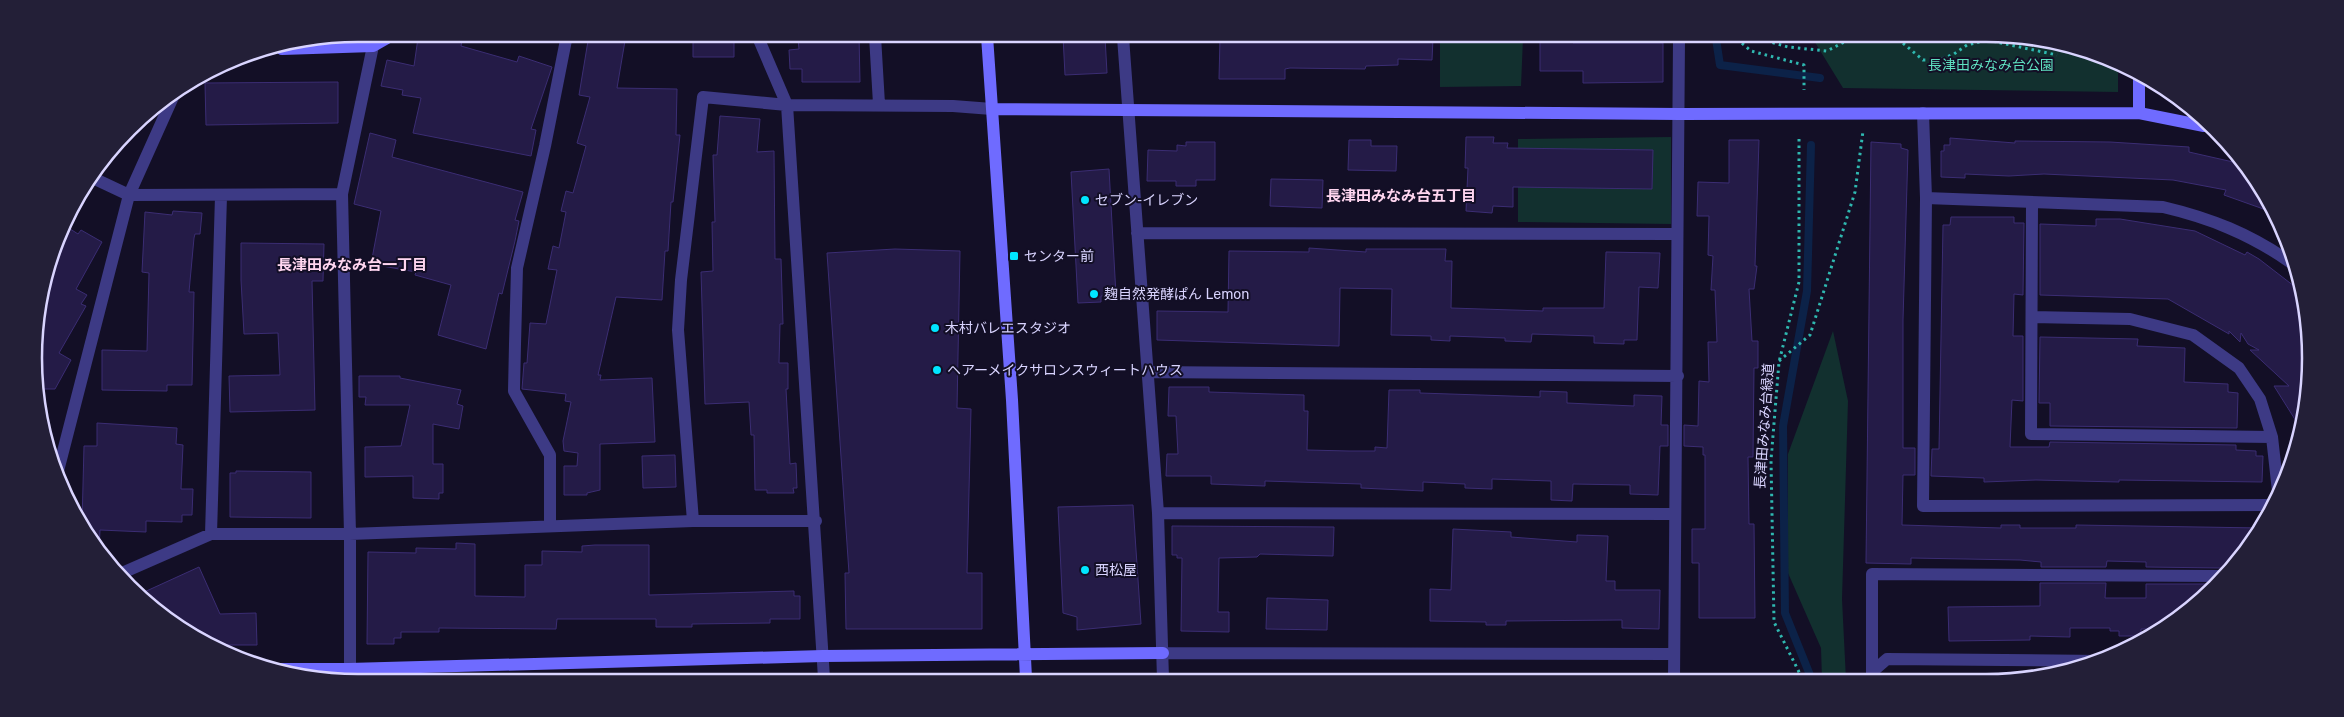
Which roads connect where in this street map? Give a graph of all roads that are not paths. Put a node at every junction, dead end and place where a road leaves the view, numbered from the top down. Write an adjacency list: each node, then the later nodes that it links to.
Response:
1 (380, 42): 8 (street)
2 (565, 42): 40 (street)
3 (761, 42): 12 (street)
4 (875, 42): 11 (street)
5 (987, 42): 14 (street)
6 (1123, 42): 15 (street)
7 (1679, 42): 17 (street)
8 (373, 46): 9 (street); 21 (street)
9 (300, 48)
10 (2139, 82): 18 (street)
11 (879, 104): 12 (street); 14 (street)
12 (787, 105): 38 (street); 39 (street)
13 (168, 107): 22 (street)
14 (992, 109): 15 (street); 46 (street)
15 (1129, 110): 17 (street); 26 (street)
16 (1923, 113): 17 (street); 18 (street); 24 (street)
17 (1680, 114): 27 (street)
18 (2140, 114): 19 (street)
19 (2198, 125)
20 (98, 180): 22 (street)
21 (342, 194): 23 (street); 42 (street)
22 (129, 195): 23 (street); 33 (street)
23 (221, 196): 41 (street)
24 (1926, 198): 25 (street); 35 (street)
25 (2032, 203): 28 (street); 29 (street)
26 (1137, 233): 27 (street); 30 (street)
27 (1677, 234): 31 (street)
28 (2286, 259)
29 (2032, 316): 32 (street); 32 (street)
30 (1148, 372): 31 (street); 36 (street)
31 (1678, 376): 37 (street)
32 (2272, 436): 34 (street)
33 (60, 463)
34 (2277, 480)
35 (2265, 505)
36 (1158, 512): 37 (street); 45 (street)
37 (1675, 514): 47 (street)
38 (693, 521): 39 (street); 40 (street)
39 (816, 521): 48 (street)
40 (550, 526): 42 (street)
41 (211, 534): 42 (street); 43 (street)
42 (350, 534): 51 (street)
43 (125, 572)
44 (2215, 576): 56 (street)
45 (1163, 653): 46 (street); 47 (street); 54 (street)
46 (1026, 654): 48 (street); 53 (street)
47 (1674, 654): 55 (street)
48 (823, 656): 51 (street); 52 (street)
49 (2078, 661): 57 (street)
50 (312, 671): 51 (street)
51 (350, 673)
52 (824, 674)
53 (1026, 674)
54 (1163, 674)
55 (1674, 674)
56 (1872, 674)
57 (1874, 674)

